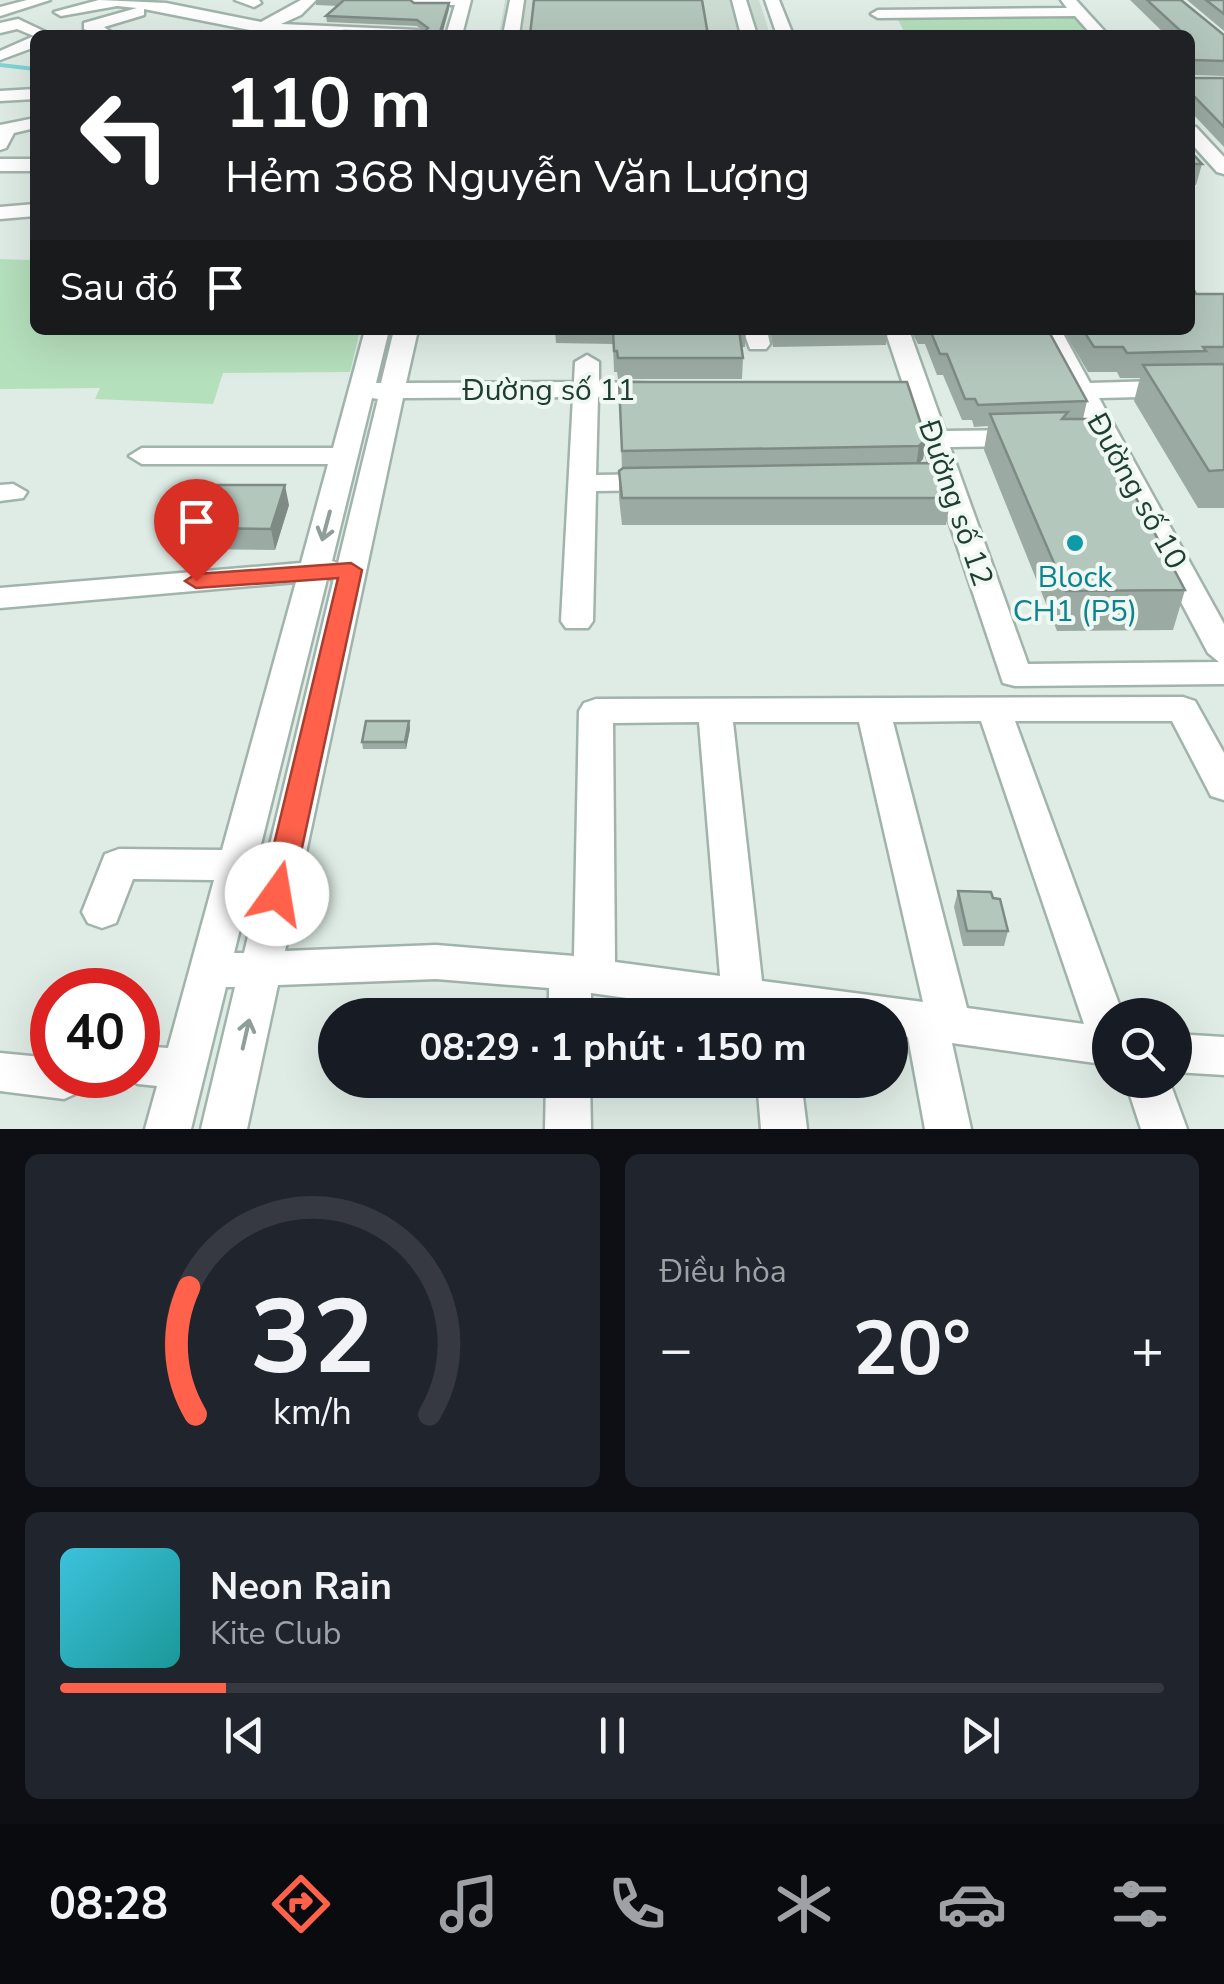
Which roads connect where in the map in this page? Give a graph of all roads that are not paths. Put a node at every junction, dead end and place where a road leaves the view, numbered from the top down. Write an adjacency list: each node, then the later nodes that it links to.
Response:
1 (43, 0): 15 (street)
2 (184, 0): 12 (street)
3 (310, 0): 20 (street)
4 (463, 0): 10 (street); 24 (street)
5 (480, 0): 17 (street)
6 (516, 0): 25 (street)
7 (739, 0): 26 (street)
8 (772, 0): 27 (street)
9 (111, 1): 11 (street); 16 (street)
10 (414, 1)
11 (167, 4): 18 (street); 20 (street)
12 (208, 4)
13 (1073, 6): 14 (street); 29 (street)
14 (874, 7): 28 (street)
15 (0, 12)
16 (62, 12)
17 (475, 24)
18 (90, 26): 22 (street); 23 (street)
19 (0, 28): 21 (street)
20 (259, 29)
21 (32, 30)
22 (72, 30)
23 (99, 30)
24 (455, 30)
25 (512, 30)
26 (748, 30)
27 (783, 30)
28 (887, 30)
29 (1095, 30)
30 (4, 88): 31 (street)
31 (30, 93)
32 (30, 124): 34 (street)
33 (1195, 136): 37 (street)
34 (0, 144)
35 (0, 165): 36 (street)
36 (30, 165)
37 (1224, 168)
38 (30, 210): 39 (street)
39 (0, 213)
40 (377, 335): 48 (street)
41 (404, 335): 48 (street)
42 (898, 335): 50 (street, Đường số 12)
43 (1052, 335): 47 (street, Đường số 10)
44 (587, 376): 46 (street, Đường số 11); 48 (street, Đường số 11); 56 (street)
45 (1224, 387): 47 (street)
46 (685, 389)
47 (1082, 390): 49 (street, Đường số 10)
48 (376, 391): 52 (street); 58 (street)
49 (1107, 436): 50 (street); 61 (street, Đường số 10)
50 (934, 440): 54 (street, Đường số 12)
51 (142, 456): 52 (street)
52 (344, 456): 57 (street, one-way to 57)
53 (909, 478): 54 (street)
54 (948, 478): 62 (street, Đường số 12)
55 (680, 482): 56 (street)
56 (584, 483): 60 (street)
57 (314, 570): 58 (street); 59 (street); 67 (street)
58 (351, 570): 70 (street)
59 (0, 598)
60 (577, 621)
61 (1224, 653)
62 (1224, 673)
63 (994, 709): 65 (street); 66 (street); 75 (street)
64 (715, 710): 65 (street); 71 (street); 74 (street)
65 (874, 710): 76 (street)
66 (1224, 787)
67 (237, 864): 68 (street); 69 (street)
68 (102, 912)
69 (210, 970): 70 (street); 81 (street)
70 (260, 971): 71 (street); 88 (street, one-way to 70)
71 (582, 975): 72 (street); 73 (street)
72 (575, 998)
73 (725, 998)
74 (761, 998)
75 (1096, 998)
76 (922, 1021): 77 (street); 91 (street)
77 (1092, 1044)
78 (1192, 1054): 79 (street)
79 (1224, 1056)
80 (160, 1066): 81 (street)
81 (184, 1068): 87 (street)
82 (0, 1072): 83 (street)
83 (30, 1075)
84 (568, 1098): 89 (street)
85 (781, 1098): 90 (street)
86 (1153, 1098): 92 (street)
87 (168, 1129)
88 (224, 1129)
89 (568, 1129)
90 (784, 1129)
91 (948, 1129)
92 (1164, 1129)

